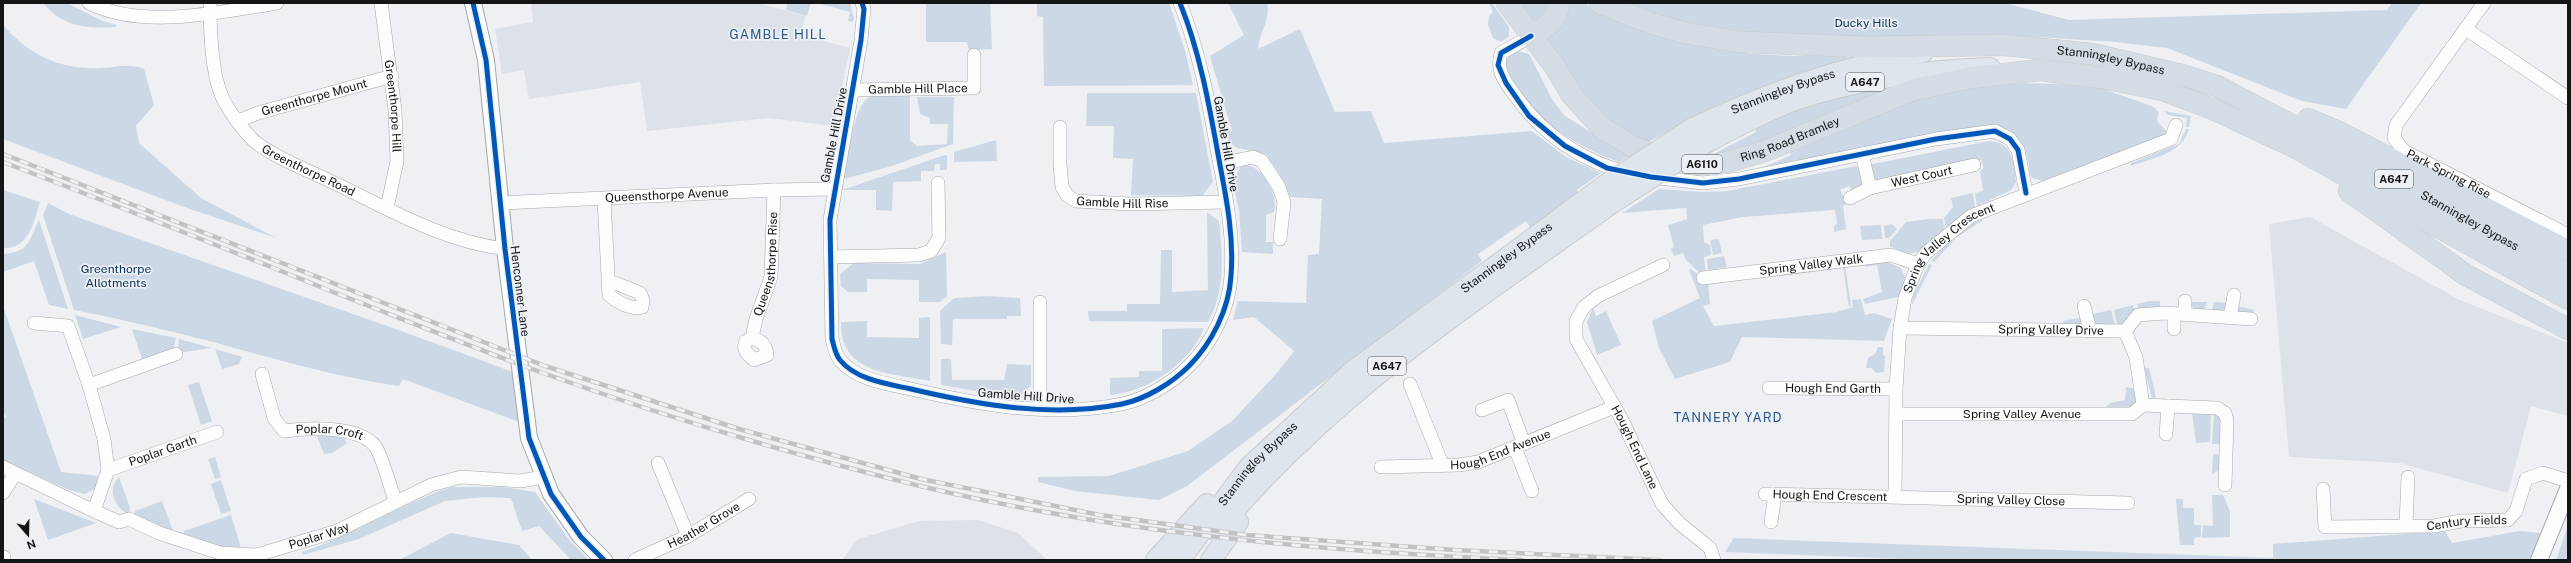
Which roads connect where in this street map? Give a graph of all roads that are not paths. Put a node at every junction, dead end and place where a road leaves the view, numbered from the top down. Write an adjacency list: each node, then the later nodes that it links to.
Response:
1 (89, 3): 11 (street)
2 (277, 3): 11 (street)
3 (381, 3): 17 (street, Greenthorpe Hill)
4 (473, 3): 38 (street, Henconner Lane)
5 (862, 3): 19 (street, Gamble Hill Drive)
6 (1180, 3): 27 (street, Gamble Hill Drive)
7 (1507, 3): 13 (highway, Ring Road Bramley / A6110)
8 (1558, 3): 13 (highway)
9 (1600, 3): 14 (highway)
10 (2484, 3): 12 (street, Park Spring Rise)
11 (210, 8): 21 (street, Greenthorpe Road)
12 (2466, 29): 20 (street); 40 (street, Park Spring Rise)
13 (1531, 36): 16 (highway, Ring Road Bramley / A6110); 26 (street)
14 (1958, 46): 18 (highway, Stanningley Bypass / A647); 24 (main road, Stanningley Bypass / A647)
15 (974, 55): 19 (street, Gamble Hill Place)
16 (2040, 70): 24 (main road, Stanningley Bypass / A647); 25 (highway, Stanningley Bypass / A647)
17 (392, 76): 21 (street, Greenthorpe Mount); 39 (street, Greenthorpe Hill)
18 (2217, 86): 43 (highway, A647); 47 (highway, Stanningley Bypass / A647)
19 (853, 90): 31 (street, Gamble Hill Drive)
20 (2568, 98)
21 (238, 121): 39 (street, Greenthorpe Road)
22 (2176, 125): 33 (street, Spring Valley Crescent)
23 (1060, 127): 37 (street, Gamble Hill Rise)
24 (1697, 137): 34 (main road, Stanningley Bypass / A647, bridge)
25 (2292, 146): 51 (highway, Stanningley Bypass / A647); 61 (highway, A647)
26 (1862, 154): 30 (street); 33 (street)
27 (1220, 164): 37 (street, Gamble Hill Drive); 41 (street)
28 (1974, 165): 30 (street, West Court)
29 (938, 183): 44 (street)
30 (1870, 188): 35 (street, West Court)
31 (834, 189): 32 (street, Queensthorpe Avenue); 44 (street, Gamble Hill Drive)
32 (774, 190): 36 (street, Queensthorpe Avenue); 64 (street, Queensthorpe Rise)
33 (2026, 193): 45 (street, Spring Valley Crescent)
34 (1606, 195): 80 (main road, Stanningley Bypass / A647); 84 (main road, Stanningley Bypass / A647)
35 (1850, 198)
36 (604, 199): 38 (street, Queensthorpe Avenue); 49 (street)
37 (1226, 202): 74 (street, Gamble Hill Drive)
38 (500, 203): 42 (street, Henconner Lane)
39 (387, 208): 42 (street, Greenthorpe Road)
40 (2568, 235)
41 (1280, 239)
42 (505, 248): 88 (street, Henconner Lane)
43 (2568, 251)
44 (831, 257): 74 (street, Gamble Hill Drive)
45 (1918, 264): 48 (street, Spring Valley Walk); 59 (street, Spring Valley Crescent)
46 (1663, 266): 73 (street, Hough End Lane)
47 (2568, 275)
48 (1703, 278)
49 (610, 284)
50 (2234, 295): 58 (street)
51 (2568, 299)
52 (2185, 301): 55 (street)
53 (1040, 302): 74 (street)
54 (2084, 306): 62 (street)
55 (2179, 314): 58 (street); 60 (street); 63 (street)
56 (2251, 319): 58 (street)
57 (34, 322): 68 (street)
58 (2233, 322)
59 (1900, 328): 62 (street, Spring Valley Drive); 70 (street, Spring Valley Crescent)
60 (2174, 329)
61 (2568, 329)
62 (2090, 331): 63 (street, Spring Valley Drive)
63 (2125, 331): 71 (street)
64 (752, 338)
65 (176, 354): 68 (street)
66 (262, 374): 98 (street, Poplar Croft)
67 (1410, 384): 82 (street)
68 (89, 385): 86 (street)
69 (1769, 388): 70 (street, Hough End Garth)
70 (1896, 389): 76 (street, Spring Valley Crescent)
71 (2143, 405): 72 (street); 76 (street, Spring Valley Avenue)
72 (2168, 406): 78 (street); 91 (street)
73 (1614, 407): 79 (street, Hough End Avenue); 104 (street, Hough End Lane)
74 (1040, 409)
75 (1482, 410): 79 (street)
76 (1896, 414): 96 (street, Spring Valley Crescent)
77 (217, 432): 86 (street, Poplar Garth)
78 (2166, 434)
79 (1520, 446): 82 (street, Hough End Avenue); 94 (street)
80 (1290, 449): 109 (main road, Stanningley Bypass / A647); 110 (main road, A647)
81 (658, 464): 103 (street)
82 (1442, 464): 85 (street, Hough End Avenue)
83 (3, 467): 87 (street, Poplar Way)
84 (1249, 467): 107 (main road, A647); 108 (main road, Stanningley Bypass / A647)
85 (1380, 467)
86 (108, 470): 100 (street)
87 (15, 474): 95 (street); 100 (street, Poplar Way)
88 (544, 477): 98 (street, Poplar Way); 105 (street, Henconner Lane)
89 (2408, 477): 102 (street)
90 (2568, 481): 102 (street, Century Fields)
91 (2225, 485)
92 (2322, 489): 102 (street, Century Fields)
93 (2568, 489): 111 (street)
94 (1532, 491)
95 (3, 492)
96 (1895, 496): 99 (street, Spring Valley Close); 101 (street, Hough End Crescent)
97 (749, 499): 103 (street, Heather Grove)
98 (395, 501): 100 (street, Poplar Way)
99 (2128, 503)
100 (94, 511)
101 (1771, 522)
102 (2406, 526)
103 (688, 536): 106 (street, Heather Grove)
104 (1712, 554)
105 (604, 560)
106 (635, 560)
107 (1156, 560)
108 (1180, 560)
109 (1194, 560)
110 (1211, 560)
111 (2539, 560)

